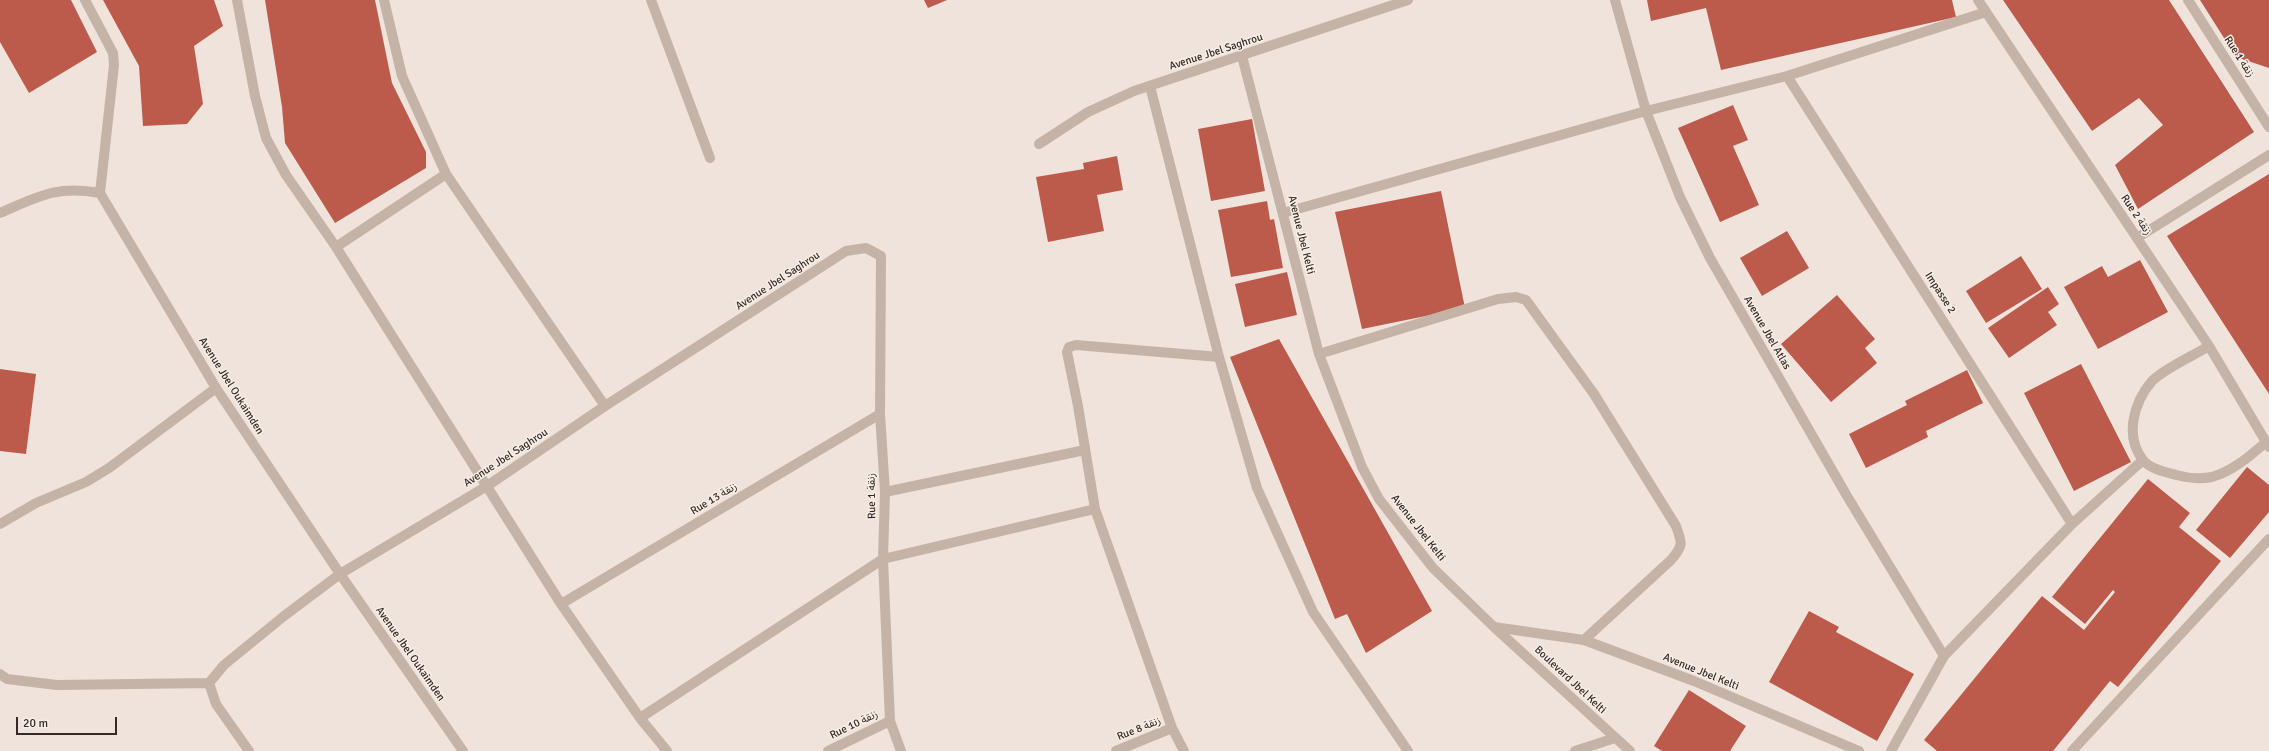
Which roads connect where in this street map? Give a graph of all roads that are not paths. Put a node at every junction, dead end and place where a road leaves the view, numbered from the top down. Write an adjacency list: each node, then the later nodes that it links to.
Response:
1 (85, 0): 19 (street)
2 (237, 0): 23 (street)
3 (384, 0): 18 (street)
4 (651, 0): 17 (street)
5 (1408, 0): 10 (street, Avenue Jbel Saghrou)
6 (1616, 0): 13 (street, Avenue Jbel Atlas)
7 (1978, 0): 9 (street, Rue 2 زنقة)
8 (2188, 0): 14 (street, Rue 1 زنقة)
9 (1986, 12): 11 (street); 22 (street, Rue 2 زنقة)
10 (1242, 56): 12 (street, Avenue Jbel Saghrou); 21 (street, Avenue Jbel Kelti)
11 (1787, 76): 13 (street); 38 (street, Impasse 2)
12 (1150, 86): 15 (street, Avenue Jbel Saghrou); 27 (street)
13 (1646, 111): 21 (street); 45 (street, Avenue Jbel Atlas)
14 (2269, 127)
15 (1039, 144)
16 (2269, 155): 22 (street)
17 (710, 158)
18 (446, 174): 23 (street); 29 (street)
19 (100, 193): 20 (street); 28 (street, Avenue Jbel Oukaimden)
20 (0, 213)
21 (1283, 213): 26 (street, Avenue Jbel Kelti)
22 (2137, 238): 25 (street, Rue 2 زنقة)
23 (336, 247): 34 (street)
24 (866, 248): 29 (street, Avenue Jbel Saghrou); 30 (street, Rue 1 زنقة)
25 (2209, 346): 31 (street, Rue 2 زنقة); 33 (street)
26 (1319, 354): 43 (street, Avenue Jbel Kelti); 44 (street)
27 (1219, 357): 32 (street); 59 (street)
28 (216, 388): 37 (street); 41 (street, Avenue Jbel Oukaimden)
29 (605, 406): 34 (street, Avenue Jbel Saghrou)
30 (880, 414): 35 (street, Rue 1 زنقة); 42 (street, Rue 13 زنقة)
31 (2268, 445): 33 (street)
32 (1085, 450): 35 (street); 36 (street)
33 (2143, 460): 38 (street)
34 (487, 486): 41 (street, Avenue Jbel Saghrou); 42 (street)
35 (885, 492): 40 (street, Rue 1 زنقة)
36 (1095, 509): 40 (street); 50 (street)
37 (0, 524)
38 (2072, 524): 45 (street)
39 (2269, 539): 64 (street)
40 (883, 559): 48 (street); 49 (street, Rue 1 زنقة)
41 (340, 574): 47 (street, Avenue Jbel Saghrou); 53 (street, Avenue Jbel Oukaimden)
42 (561, 604): 48 (street)
43 (1494, 627): 44 (street, Avenue Jbel Kelti); 51 (street, Boulevard Jbel Kelti)
44 (1584, 640): 62 (street, Avenue Jbel Kelti)
45 (1944, 656): 63 (street)
46 (0, 674): 47 (street)
47 (209, 683): 52 (street)
48 (640, 718): 54 (street)
49 (890, 721): 55 (street, Rue 10 زنقة); 56 (street, Rue 1 زنقة)
50 (1172, 728): 57 (street, Rue 8 زنقة); 58 (street)
51 (1615, 738): 60 (street); 61 (street, Boulevard Jbel Kelti)
52 (249, 751)
53 (463, 751)
54 (667, 751)
55 (828, 751)
56 (901, 751)
57 (1116, 751)
58 (1184, 751)
59 (1408, 751)
60 (1575, 751)
61 (1630, 751)
62 (1859, 751)
63 (1891, 751)
64 (2072, 751)

